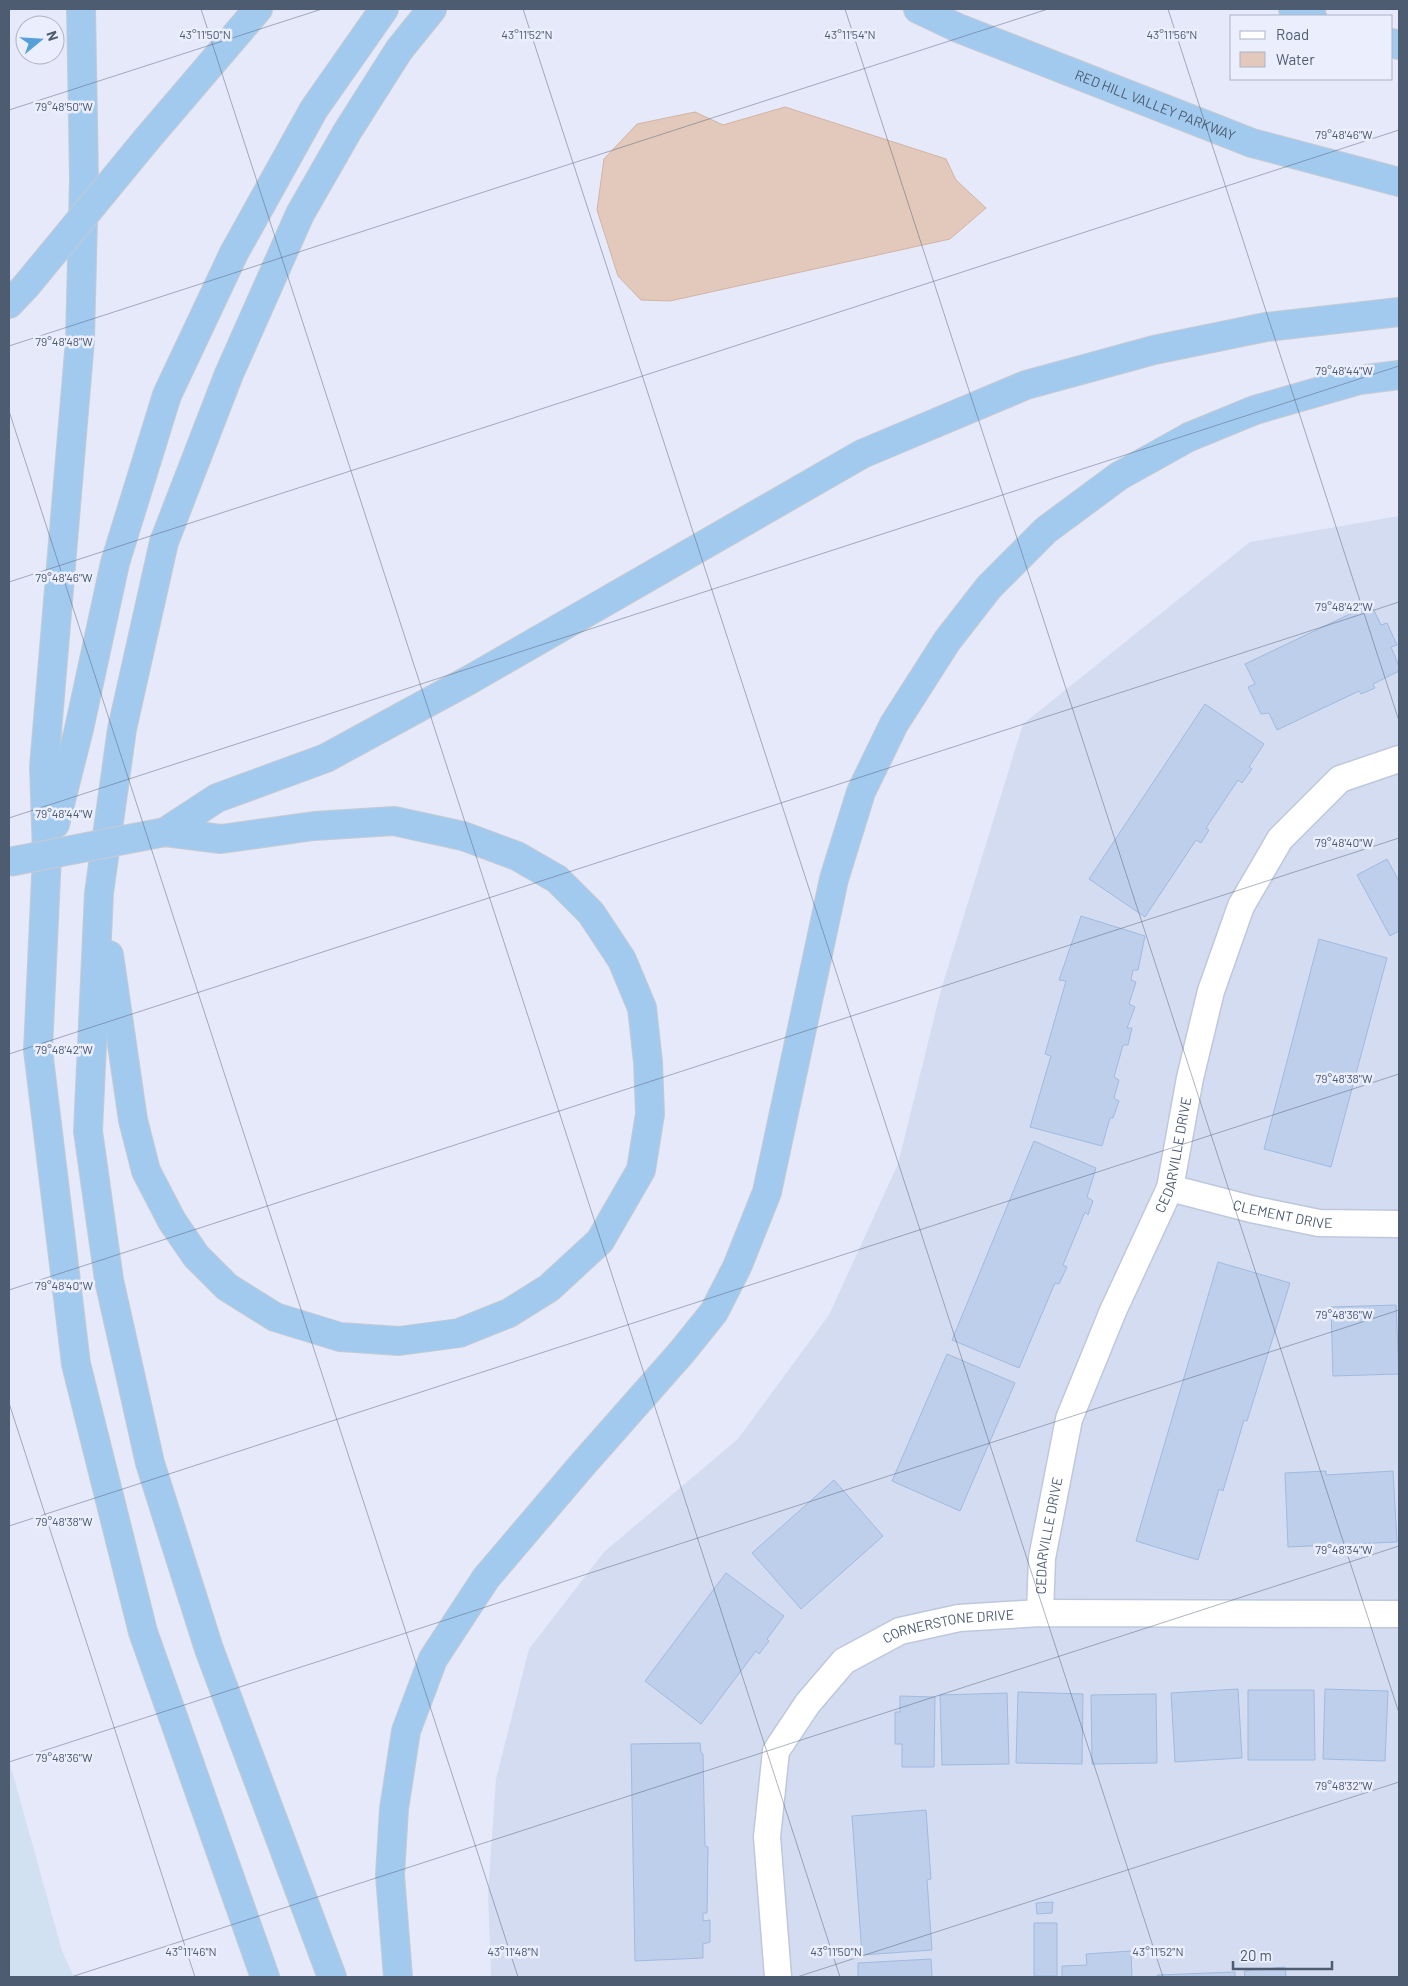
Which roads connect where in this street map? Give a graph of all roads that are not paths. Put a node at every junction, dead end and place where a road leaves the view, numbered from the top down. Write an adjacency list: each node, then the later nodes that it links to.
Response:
1 (81, 9): 14 (highway)
2 (258, 9): 9 (highway, bridge)
3 (384, 9): 14 (highway)
4 (432, 9): 16 (highway)
5 (918, 9): 8 (highway, RED HILL VALLEY PARKWAY)
6 (1293, 9): 7 (highway)
7 (1309, 15)
8 (1399, 182)
9 (18, 295)
10 (1399, 312): 13 (highway)
11 (1399, 375): 23 (highway)
12 (1399, 759): 17 (street, CEDARVILLE DRIVE)
13 (165, 832): 15 (highway, bridge); 16 (highway)
14 (47, 855): 21 (highway)
15 (9, 862)
16 (99, 893): 22 (highway)
17 (1170, 1188): 18 (street, CLEMENT DRIVE); 19 (street, CEDARVILLE DRIVE)
18 (1399, 1224)
19 (1040, 1613): 20 (street, CORNERSTONE DRIVE); 24 (street, CORNERSTONE DRIVE)
20 (1399, 1614)
21 (265, 1977)
22 (332, 1977)
23 (398, 1977)
24 (778, 1977)

